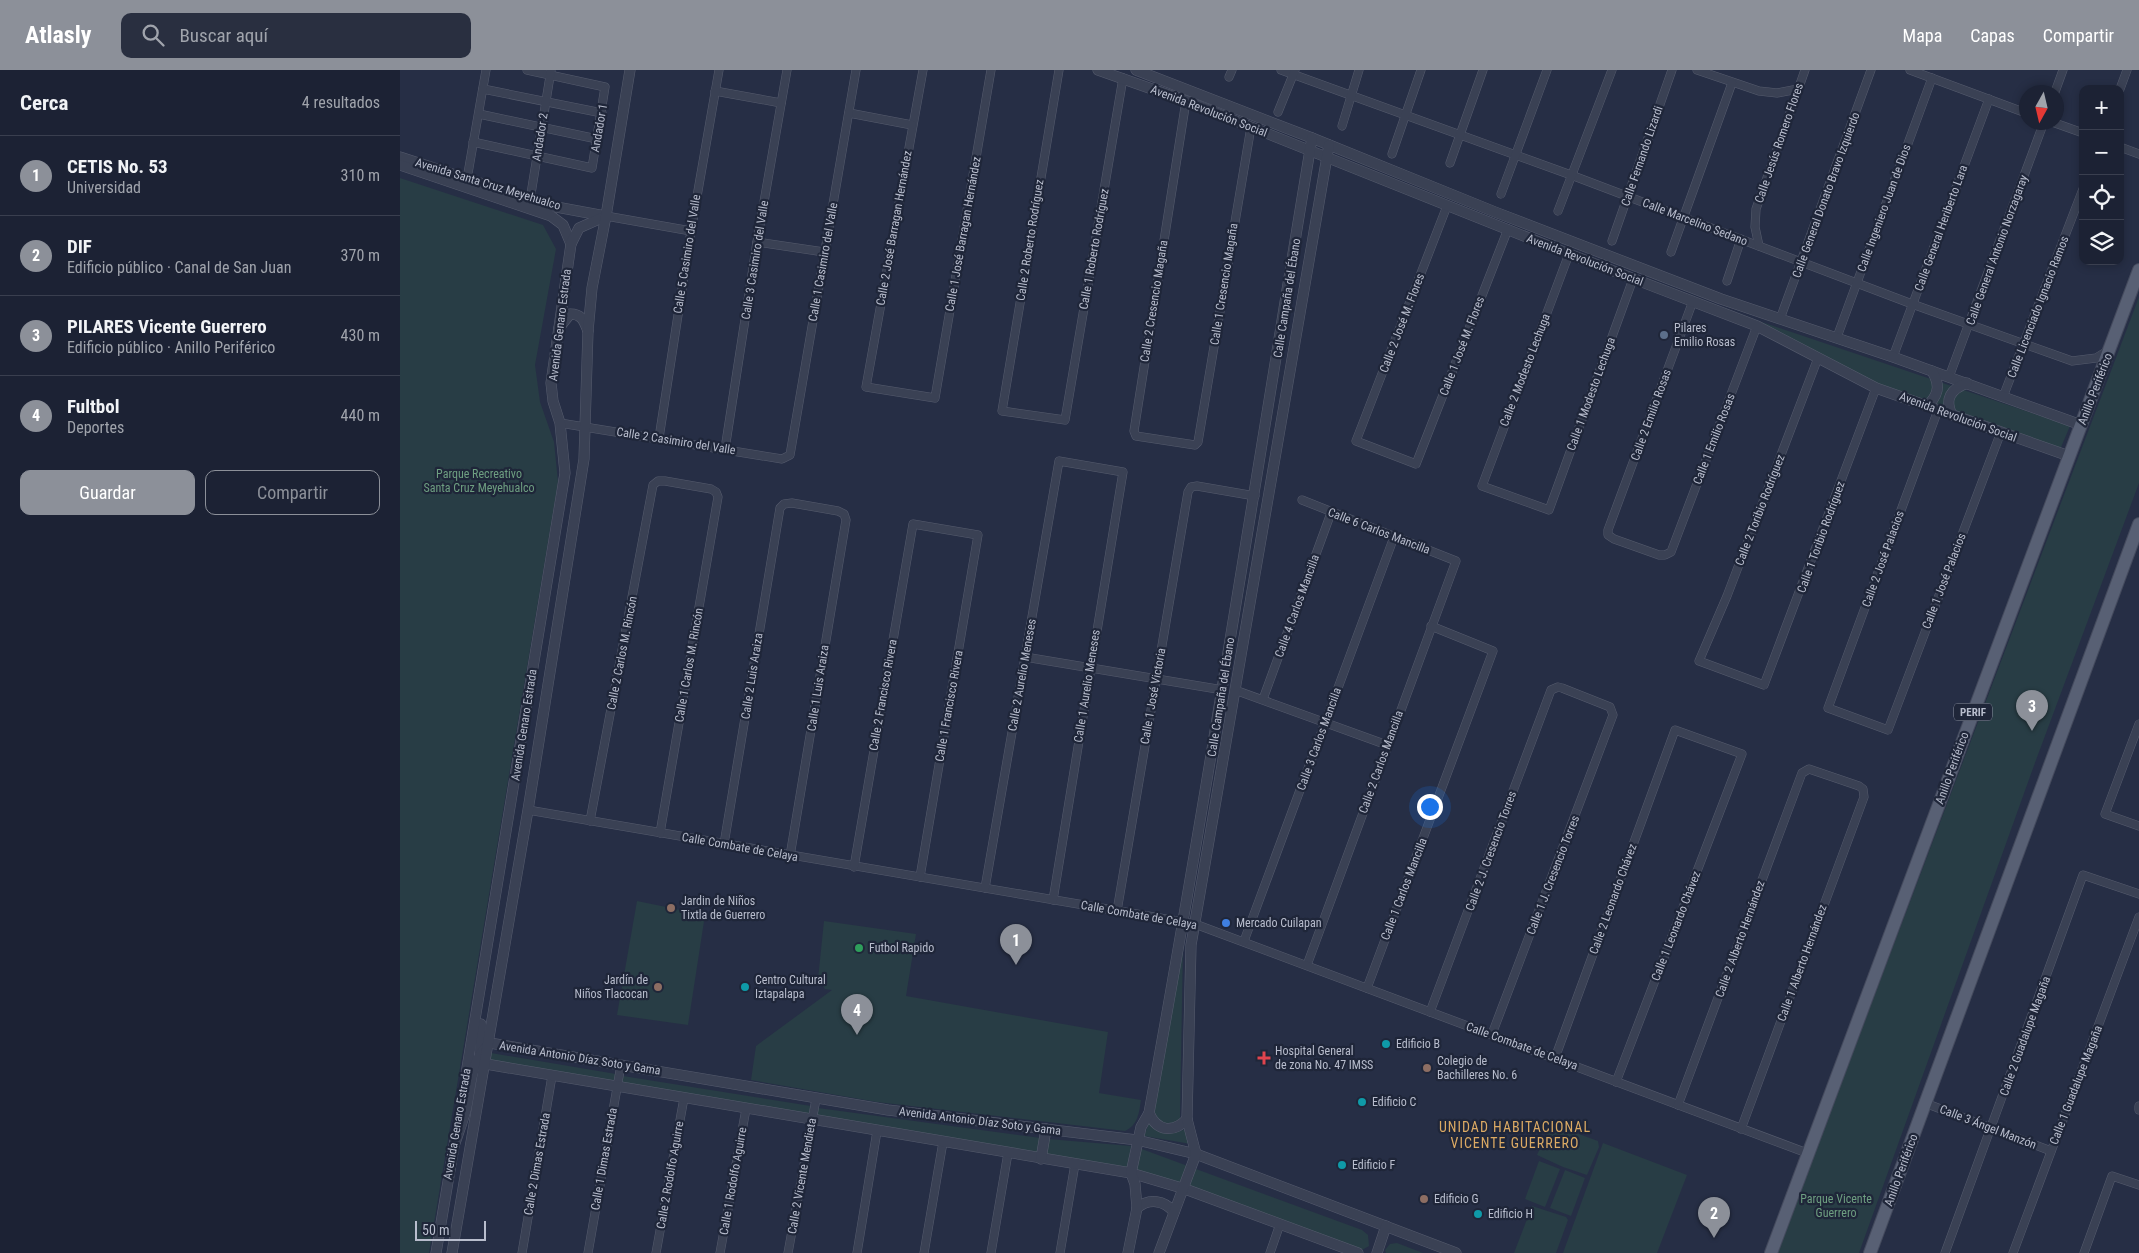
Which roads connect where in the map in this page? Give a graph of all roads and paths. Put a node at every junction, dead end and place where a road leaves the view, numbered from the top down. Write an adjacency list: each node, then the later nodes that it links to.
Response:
1 (486, 70): 32 (street)
2 (527, 70): 26 (street)
3 (630, 70): 78 (street, Avenida Genaro Estrada)
4 (718, 70): 34 (street, Calle 5 Casimiro del Valle)
5 (787, 70): 39 (street, Calle 3 Casimiro del Valle)
6 (856, 70): 43 (street, Calle 1 Casimiro del Valle)
7 (923, 70): 46 (street, Calle 2 José Barragan Hernández)
8 (991, 70): 110 (street, Calle 1 José Barragan Hernández)
9 (1059, 70): 116 (street, Calle 2 Roberto Rodríguez)
10 (1098, 70): 27 (street, Avenida Revolución Social)
11 (1136, 70): 54 (street, Avenida Revolución Social)
12 (1281, 70): 25 (street, Calle Marcelino Sedano)
13 (1360, 70): 35 (street)
14 (1421, 70): 45 (street)
15 (1483, 70): 53 (street)
16 (1547, 70): 62 (street)
17 (1612, 70): 70 (street)
18 (1672, 70): 73 (street, Calle Fernando Lizardi)
19 (1697, 70): 29 (street)
20 (1805, 70): 33 (street, Calle Jesús Romero Flores)
21 (1871, 70): 90 (street, Calle General Donato Bravo Izquierdo)
22 (1910, 70): 28 (street)
23 (2063, 70): 30 (street)
24 (2128, 70): 31 (street)
25 (1294, 72): 35 (street, Calle Marcelino Sedano); 41 (street)
26 (550, 73): 37 (street, Andador 2); 42 (street, Andador 1)
27 (1123, 78): 38 (street, Avenida Revolución Social); 116 (street, Calle 1 Roberto Rodríguez)
28 (1932, 78): 36 (street); 94 (street, Calle Ingeniero Juan de Dios)
29 (1732, 83): 33 (street); 79 (street)
30 (2058, 85)
31 (2122, 85)
32 (483, 89): 37 (street); 44 (street)
33 (1798, 89): 86 (street, Calle Jesús Romero Flores)
34 (715, 91): 39 (street); 81 (street, Calle 5 Casimiro del Valle)
35 (1351, 94): 45 (street, Calle Marcelino Sedano); 47 (street)
36 (1989, 99): 40 (street); 96 (street, Calle General Heriberto Lara)
37 (547, 101): 42 (street); 50 (street, Andador 2)
38 (1186, 101): 48 (street, Avenida Revolución Social); 122 (street, Calle 2 Cresencio Magaña)
39 (781, 103): 84 (street, Calle 3 Casimiro del Valle)
40 (2019, 110)
41 (1278, 112)
42 (602, 113): 55 (street, Andador 1)
43 (849, 113): 46 (street); 87 (street, Calle 1 Casimiro del Valle)
44 (478, 114): 50 (street); 56 (street)
45 (1406, 114): 53 (street, Calle Marcelino Sedano); 60 (street)
46 (912, 125): 110 (street, Calle 2 José Barragan Hernández)
47 (1342, 126)
48 (1251, 127): 59 (street, Avenida Revolución Social); 122 (street, Calle 1 Cresencio Magaña)
49 (2064, 127): 52 (street)
50 (542, 128): 55 (street); 63 (street, Andador 2)
51 (2041, 130): 98 (street, Calle General Antonio Norzagaray)
52 (2079, 132)
53 (1460, 135): 62 (street, Calle Marcelino Sedano); 66 (street)
54 (1312, 138): 57 (street, Avenida Revolución Social); 59 (street, Calle Campaña del Ébano)
55 (597, 139): 63 (street, Andador 1)
56 (473, 142): 63 (street); 71 (street)
57 (1329, 145): 64 (street, Calle Campaña del Ébano); 97 (street, Avenida Revolución Social)
58 (2124, 148): 61 (street)
59 (1310, 150): 64 (street, Avenida Revolución Social); 68 (street, Calle Campaña del Ébano)
60 (1392, 154)
61 (2139, 154)
62 (1515, 155): 70 (street, Calle Marcelino Sedano); 72 (street)
63 (537, 156): 74 (street, Andador 2)
64 (1326, 156): 69 (street, Calle Campaña del Ébano); 76 (street, Avenida Revolución Social)
65 (400, 157): 71 (street, Avenida Santa Cruz Meyehualco)
66 (1450, 163)
67 (400, 165): 85 (street, Avenida Santa Cruz Meyehualco)
68 (1307, 171): 69 (street); 128 (street, Calle Campaña del Ébano)
69 (1322, 175): 140 (street, Calle Campaña del Ébano)
70 (1572, 175): 73 (street, Calle Marcelino Sedano); 77 (street)
71 (467, 179): 74 (street, Avenida Santa Cruz Meyehualco)
72 (1500, 194)
73 (1627, 196): 79 (street, Calle Marcelino Sedano); 83 (street, Calle Fernando Lizardi)
74 (530, 200): 78 (street, Avenida Santa Cruz Meyehualco)
75 (2079, 200): 103 (street, Calle Licenciado Ignacio Ramos)
76 (1447, 206): 80 (street, Avenida Revolución Social); 127 (street, Calle 2 José M. Flores)
77 (1558, 210)
78 (606, 216): 81 (street); 85 (street, Avenida Genaro Estrada); 101 (street, Avenida Genaro Estrada)
79 (1683, 217): 82 (street, Calle Marcelino Sedano); 88 (street)
80 (1508, 229): 89 (street, Avenida Revolución Social); 127 (street, Calle 1 José M. Flores)
81 (690, 231): 121 (street, Calle 5 Casimiro del Valle)
82 (1742, 239): 86 (street, Calle Marcelino Sedano); 93 (street)
83 (1612, 241)
84 (757, 242): 87 (street); 123 (street, Calle 3 Casimiro del Valle)
85 (571, 244): 100 (street, Avenida Genaro Estrada)
86 (1759, 246): 90 (street, Calle Marcelino Sedano)
87 (824, 252): 124 (street, Calle 1 Casimiro del Valle)
88 (1671, 252)
89 (1569, 254): 92 (street, Avenida Revolución Social); 132 (street, Calle 2 Modesto Lechuga)
90 (1802, 261): 94 (street, Calle Marcelino Sedano); 97 (street, Calle General Donato Bravo Izquierdo)
91 (2139, 270): 104 (main road, Anillo Periférico / PERIF)
92 (1633, 279): 95 (street, Avenida Revolución Social); 132 (street, Calle 1 Modesto Lechuga)
93 (1727, 282)
94 (1856, 282): 96 (street, Calle Marcelino Sedano); 102 (street, Calle Ingeniero Juan de Dios)
95 (1693, 301): 99 (street, Avenida Revolución Social); 137 (street, Calle 2 Emilio Rosas)
96 (1912, 304): 98 (street, Calle Marcelino Sedano); 105 (street, Calle General Heriberto Lara)
97 (1780, 319): 102 (street, Avenida Revolución Social)
98 (1969, 325): 103 (street, Calle Marcelino Sedano); 108 (street, Calle General Antonio Norzagaray)
99 (1757, 326): 106 (street, Avenida Revolución Social); 137 (street, Calle 1 Emilio Rosas)
100 (558, 330): 101 (street); 117 (street, Avenida Genaro Estrada)
101 (588, 332): 119 (street, Avenida Genaro Estrada)
102 (1836, 337): 105 (street, Avenida Revolución Social)
103 (2024, 345): 104 (street, Calle Marcelino Sedano); 112 (street, Calle Licenciado Ignacio Ramos)
104 (2109, 350): 118 (main road, Anillo Periférico / PERIF)
105 (1893, 357): 107 (street, Avenida Revolución Social)
106 (1818, 358): 111 (street, Avenida Revolución Social); 145 (street, Calle 2 Toribio Rodríguez)
107 (1932, 371): 108 (street, Avenida Revolución Social); 113 (street)
108 (1949, 377): 109 (street, Avenida Revolución Social)
109 (1967, 383): 112 (street, Avenida Revolución Social); 115 (street)
110 (866, 387)
111 (1876, 388): 113 (street, Avenida Revolución Social); 145 (street, Calle 1 Toribio Rodríguez)
112 (2003, 397): 118 (street, Avenida Revolución Social)
113 (1924, 405): 114 (street, Avenida Revolución Social)
114 (1938, 410): 115 (street, Avenida Revolución Social); 152 (street, Calle 2 José Palacios)
115 (1952, 415): 120 (street, Avenida Revolución Social)
116 (1065, 420)
117 (560, 423): 119 (street, Calle 2 Casimiro del Valle); 171 (street, Avenida Genaro Estrada)
118 (2081, 425): 125 (main road, Anillo Periférico / PERIF)
119 (584, 426): 121 (street, Calle 2 Casimiro del Valle); 156 (street, Avenida Genaro Estrada)
120 (2000, 432): 125 (street, Avenida Revolución Social); 152 (street, Calle 1 José Palacios)
121 (659, 438): 123 (street, Calle 2 Casimiro del Valle)
122 (1198, 442)
123 (725, 449): 124 (street, Calle 2 Casimiro del Valle)
124 (790, 455)
125 (2069, 456): 200 (main road, Anillo Periférico / PERIF)
126 (1059, 461): 142 (street, Calle 2 Aurelio Meneses); 143 (street, Calle 1 Aurelio Meneses)
127 (1416, 464)
128 (1255, 496): 139 (street, Calle Campaña del Ébano); 144 (street, Calle 1 José Victoria)
129 (718, 497): 157 (street, Calle 2 Carlos M. Rincón); 159 (street, Calle 1 Carlos M. Rincón)
130 (1302, 500): 133 (street, Calle 6 Carlos Mancilla)
131 (780, 508): 160 (street, Calle 2 Luis Araiza); 161 (street, Calle 1 Luis Araiza)
132 (1549, 510)
133 (1331, 513): 136 (street, Calle 6 Carlos Mancilla); 148 (street, Calle 4 Carlos Mancilla)
134 (912, 524): 162 (street, Calle 2 Francisco Rivera); 163 (street, Calle 1 Francisco Rivera)
135 (2139, 524): 186 (main road, Anillo Periférico)
136 (1394, 537): 138 (street, Calle 6 Carlos Mancilla); 150 (street, Calle 3 Carlos Mancilla)
137 (1671, 552)
138 (1456, 561): 141 (street, Calle 2 Carlos Mancilla)
139 (1240, 587): 140 (street); 146 (street, Calle Campaña del Ébano)
140 (1252, 589): 147 (street, Calle Campaña del Ébano)
141 (1431, 626): 153 (street, Calle 2 Carlos Mancilla); 173 (street, Calle 1 Carlos Mancilla)
142 (1025, 657): 143 (street); 164 (street, Calle 2 Aurelio Meneses)
143 (1090, 668): 144 (street); 166 (street, Calle 1 Aurelio Meneses)
144 (1156, 679): 146 (street); 167 (street, Calle 1 José Victoria)
145 (1764, 685)
146 (1223, 690): 169 (street, Calle Campaña del Ébano)
147 (1235, 690): 148 (street); 169 (street, Calle Campaña del Ébano)
148 (1263, 699): 150 (street)
149 (1613, 715): 174 (street, Calle 2 J. Cresencio Torres); 175 (street, Calle 1 J. Cresencio Torres)
150 (1326, 722): 153 (street); 170 (street, Calle 3 Carlos Mancilla)
151 (2139, 724): 158 (street)
152 (1888, 730)
153 (1387, 745): 172 (street, Calle 2 Carlos Mancilla)
154 (1736, 770): 178 (street, Calle 2 Leonardo Chávez); 182 (street, Calle 1 Leonardo Chávez)
155 (1864, 797): 187 (street, Calle 2 Alberto Hernández); 194 (street, Calle 1 Alberto Hernández)
156 (528, 810): 157 (street, Calle Combate de Celaya); 176 (street, Avenida Genaro Estrada)
157 (590, 821): 159 (street, Calle Combate de Celaya)
158 (2139, 826)
159 (660, 833): 160 (street, Calle Combate de Celaya)
160 (724, 844): 161 (street, Calle Combate de Celaya)
161 (790, 856): 162 (street, Calle Combate de Celaya)
162 (854, 866): 163 (street, Calle Combate de Celaya)
163 (920, 877): 164 (street, Calle Combate de Celaya)
164 (986, 888): 166 (street, Calle Combate de Celaya)
165 (2139, 894): 192 (street, Calle 2 Guadalupe Magaña)
166 (1053, 900): 167 (street, Calle Combate de Celaya)
167 (1117, 911): 169 (street, Calle Combate de Celaya)
168 (2139, 916): 199 (street, Calle 1 Guadalupe Magaña)
169 (1189, 923): 170 (street, Calle Combate de Celaya); 189 (street, Calle Campaña del Ébano); 190 (street, Calle Campaña del Ébano)
170 (1244, 940): 172 (street, Calle Combate de Celaya)
171 (484, 963): 177 (street); 198 (street, Avenida Genaro Estrada)
172 (1307, 965): 173 (street, Calle Combate de Celaya)
173 (1367, 988): 174 (street, Calle Combate de Celaya)
174 (1430, 1012): 175 (street, Calle Combate de Celaya)
175 (1492, 1034): 178 (street, Calle Combate de Celaya)
176 (490, 1044): 177 (street); 179 (street, Avenida Genaro Estrada); 180 (street, Avenida Antonio Díaz Soto y Gama)
177 (480, 1053): 179 (street); 198 (street)
178 (1555, 1058): 182 (street, Calle Combate de Celaya)
179 (486, 1064): 181 (street, Avenida Antonio Díaz Soto y Gama); 214 (street, Avenida Genaro Estrada)
180 (621, 1065): 183 (street, Calle 1 Dimas Estrada); 185 (street, Avenida Antonio Díaz Soto y Gama)
181 (552, 1076): 183 (street, Avenida Antonio Díaz Soto y Gama); 215 (street, Calle 2 Dimas Estrada)
182 (1616, 1082): 187 (street, Calle Combate de Celaya)
183 (617, 1087): 184 (street, Avenida Antonio Díaz Soto y Gama); 216 (street, Calle 1 Dimas Estrada)
184 (684, 1098): 188 (street, Avenida Antonio Díaz Soto y Gama); 217 (street, Calle 2 Rodolfo Aguirre)
185 (816, 1099): 191 (street, Calle 2 Vicente Mendieta); 193 (street, Avenida Antonio Díaz Soto y Gama)
186 (1925, 1103): 192 (street, Calle 3 Ángel Manzón); 231 (main road, Anillo Periférico)
187 (1678, 1105): 194 (street, Calle Combate de Celaya)
188 (746, 1109): 191 (street, Avenida Antonio Díaz Soto y Gama); 218 (street, Calle 1 Rodolfo Aguirre)
189 (1148, 1113): 190 (street); 196 (street, Calle Campaña del Ébano)
190 (1188, 1119): 202 (street, Calle Campaña del Ébano)
191 (812, 1120): 195 (street, Avenida Antonio Díaz Soto y Gama); 219 (street, Calle 2 Vicente Mendieta)
192 (1992, 1128): 199 (street, Calle 3 Ángel Manzón); 232 (street, Calle 2 Guadalupe Magaña)
193 (1046, 1129): 196 (street, Avenida Antonio Díaz Soto y Gama); 203 (street)
194 (1741, 1129): 200 (street, Calle Combate de Celaya)
195 (877, 1131): 197 (street, Avenida Antonio Díaz Soto y Gama); 220 (street)
196 (1137, 1140): 202 (street, Avenida Antonio Díaz Soto y Gama); 205 (street, Calle Campaña del Ébano)
197 (943, 1142): 201 (street, Avenida Antonio Díaz Soto y Gama); 221 (street)
198 (454, 1146): 213 (street, Avenida Genaro Estrada)
199 (2051, 1151): 233 (street, Calle 1 Guadalupe Magaña)
200 (1807, 1153): 230 (main road, PERIF)
201 (1008, 1154): 203 (street, Avenida Antonio Díaz Soto y Gama); 222 (street)
202 (1196, 1154): 207 (street); 211 (street, Avenida Antonio Díaz Soto y Gama)
203 (1041, 1158): 204 (street, Avenida Antonio Díaz Soto y Gama)
204 (1075, 1164): 205 (street, Avenida Antonio Díaz Soto y Gama); 223 (street)
205 (1131, 1173): 207 (street, Avenida Antonio Díaz Soto y Gama); 208 (street, Calle Campaña del Ébano)
206 (2139, 1185): 234 (street)
207 (1185, 1188): 209 (street); 210 (street, Avenida Antonio Díaz Soto y Gama)
208 (1137, 1208): 209 (street); 224 (street, Calle Campaña del Ébano)
209 (1174, 1212): 225 (street)
210 (1280, 1224): 212 (street, Avenida Antonio Díaz Soto y Gama); 226 (street)
211 (1386, 1226): 228 (street); 229 (street, Avenida Antonio Díaz Soto y Gama)
212 (1341, 1250): 227 (street, Avenida Antonio Díaz Soto y Gama)
213 (436, 1253)
214 (452, 1253)
215 (522, 1253)
216 (588, 1253)
217 (656, 1253)
218 (720, 1253)
219 (788, 1253)
220 (857, 1253)
221 (924, 1253)
222 (992, 1253)
223 (1060, 1253)
224 (1128, 1253)
225 (1159, 1253)
226 (1270, 1253)
227 (1358, 1253)
228 (1377, 1253)
229 (1456, 1253)
230 (1771, 1253)
231 (1870, 1253)
232 (1945, 1253)
233 (2013, 1253)
234 (2084, 1253)

